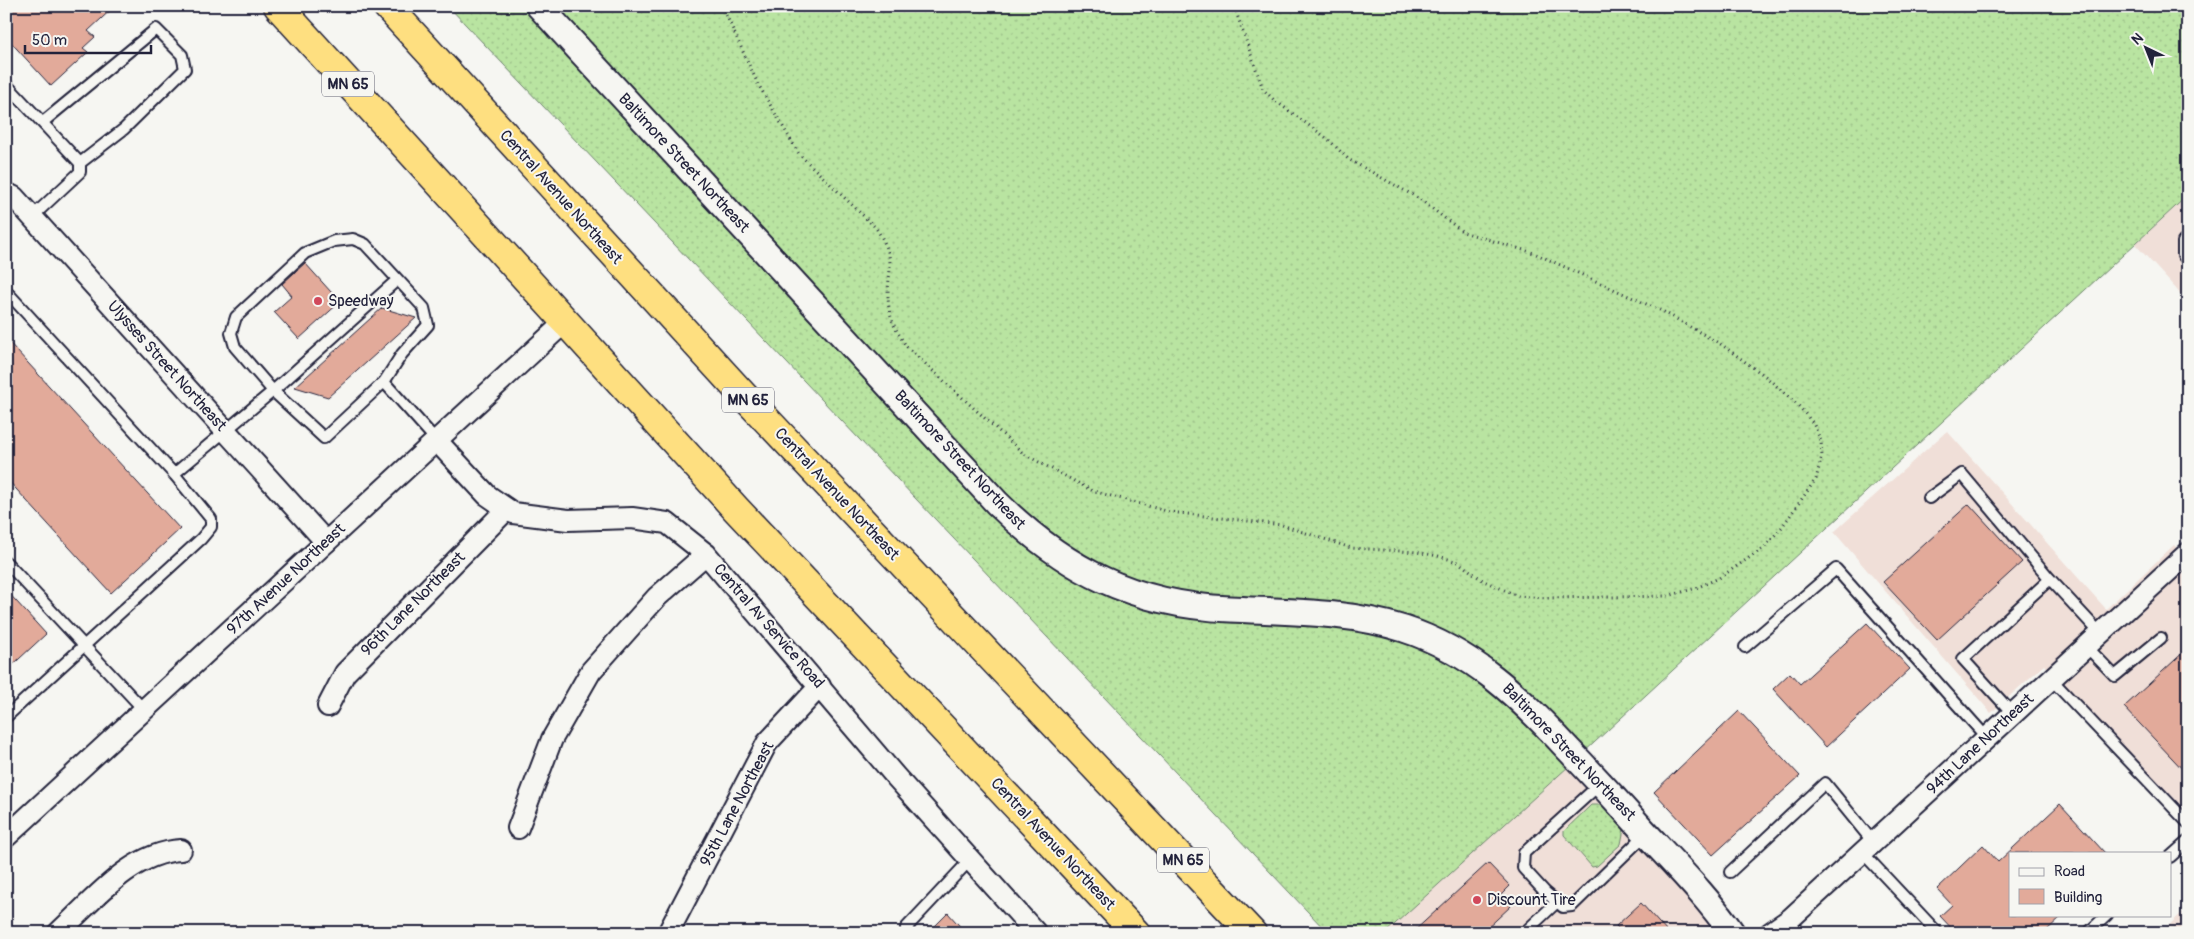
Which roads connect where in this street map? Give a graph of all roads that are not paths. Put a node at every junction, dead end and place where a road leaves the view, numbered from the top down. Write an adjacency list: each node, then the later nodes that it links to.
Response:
1 (278, 6): 13 (highway, Central Avenue Northeast / MN 65)
2 (387, 6): 56 (highway, Central Avenue Northeast / MN 65)
3 (540, 6): 38 (street, Baltimore Street Northeast)
4 (6, 84): 5 (lane)
5 (43, 122): 6 (lane); 6 (lane)
6 (80, 163): 8 (lane)
7 (6, 193): 8 (street, Ulysses Street Northeast)
8 (32, 217): 16 (street, Ulysses Street Northeast)
9 (2188, 237): 10 (lane)
10 (2188, 261)
11 (397, 280): 14 (lane); 15 (lane); 15 (lane)
12 (6, 292): 18 (lane)
13 (565, 322): 17 (street, 97th Avenue Northeast); 55 (highway, Central Avenue Northeast / MN 65)
14 (384, 382): 15 (lane); 17 (lane)
15 (273, 391): 16 (lane)
16 (224, 430): 18 (lane); 21 (street, Ulysses Street Northeast)
17 (436, 440): 20 (street, Central Av Service Road); 21 (street, 97th Avenue Northeast)
18 (174, 474): 28 (lane)
19 (1929, 498): 25 (lane)
20 (507, 509): 23 (street, Central Av Service Road); 33 (street, 96th Lane Northeast)
21 (326, 542): 34 (street, 97th Avenue Northeast)
22 (2188, 553): 26 (street, 94th Lane Northeast)
23 (706, 554): 32 (street, Central Av Service Road); 40 (street)
24 (6, 562): 28 (lane)
25 (2050, 579): 26 (lane); 35 (lane)
26 (2100, 633): 30 (street, 94th Lane Northeast)
27 (2161, 638): 30 (lane)
28 (84, 646): 34 (lane); 36 (lane)
29 (1745, 646): 37 (lane)
30 (2086, 646): 31 (street, 94th Lane Northeast)
31 (2051, 679): 35 (street, 94th Lane Northeast); 39 (lane)
32 (820, 686): 47 (street, Central Av Service Road); 54 (street, 95th Lane Northeast)
33 (328, 706)
34 (144, 710): 42 (street, 97th Avenue Northeast)
35 (2013, 714): 37 (street, 94th Lane Northeast)
36 (6, 717)
37 (1987, 738): 44 (street, 94th Lane Northeast)
38 (1600, 783): 41 (street, Baltimore Street Northeast); 49 (lane)
39 (2188, 822)
40 (518, 828)
41 (1647, 834): 49 (lane); 58 (street, Baltimore Street Northeast)
42 (6, 837)
43 (2188, 841): 46 (lane)
44 (1868, 847): 48 (lane); 59 (street, 94th Lane Northeast); 60 (lane)
45 (181, 850): 53 (street)
46 (2172, 855)
47 (970, 860): 51 (street, Central Av Service Road); 52 (lane)
48 (1730, 872)
49 (1557, 902): 57 (lane)
50 (2106, 916): 61 (lane)
51 (1027, 930)
52 (906, 931)
53 (58, 933)
54 (668, 933)
55 (1136, 933)
56 (1252, 933)
57 (1524, 933)
58 (1732, 933)
59 (1770, 933)
60 (1938, 933)
61 (2088, 933)

